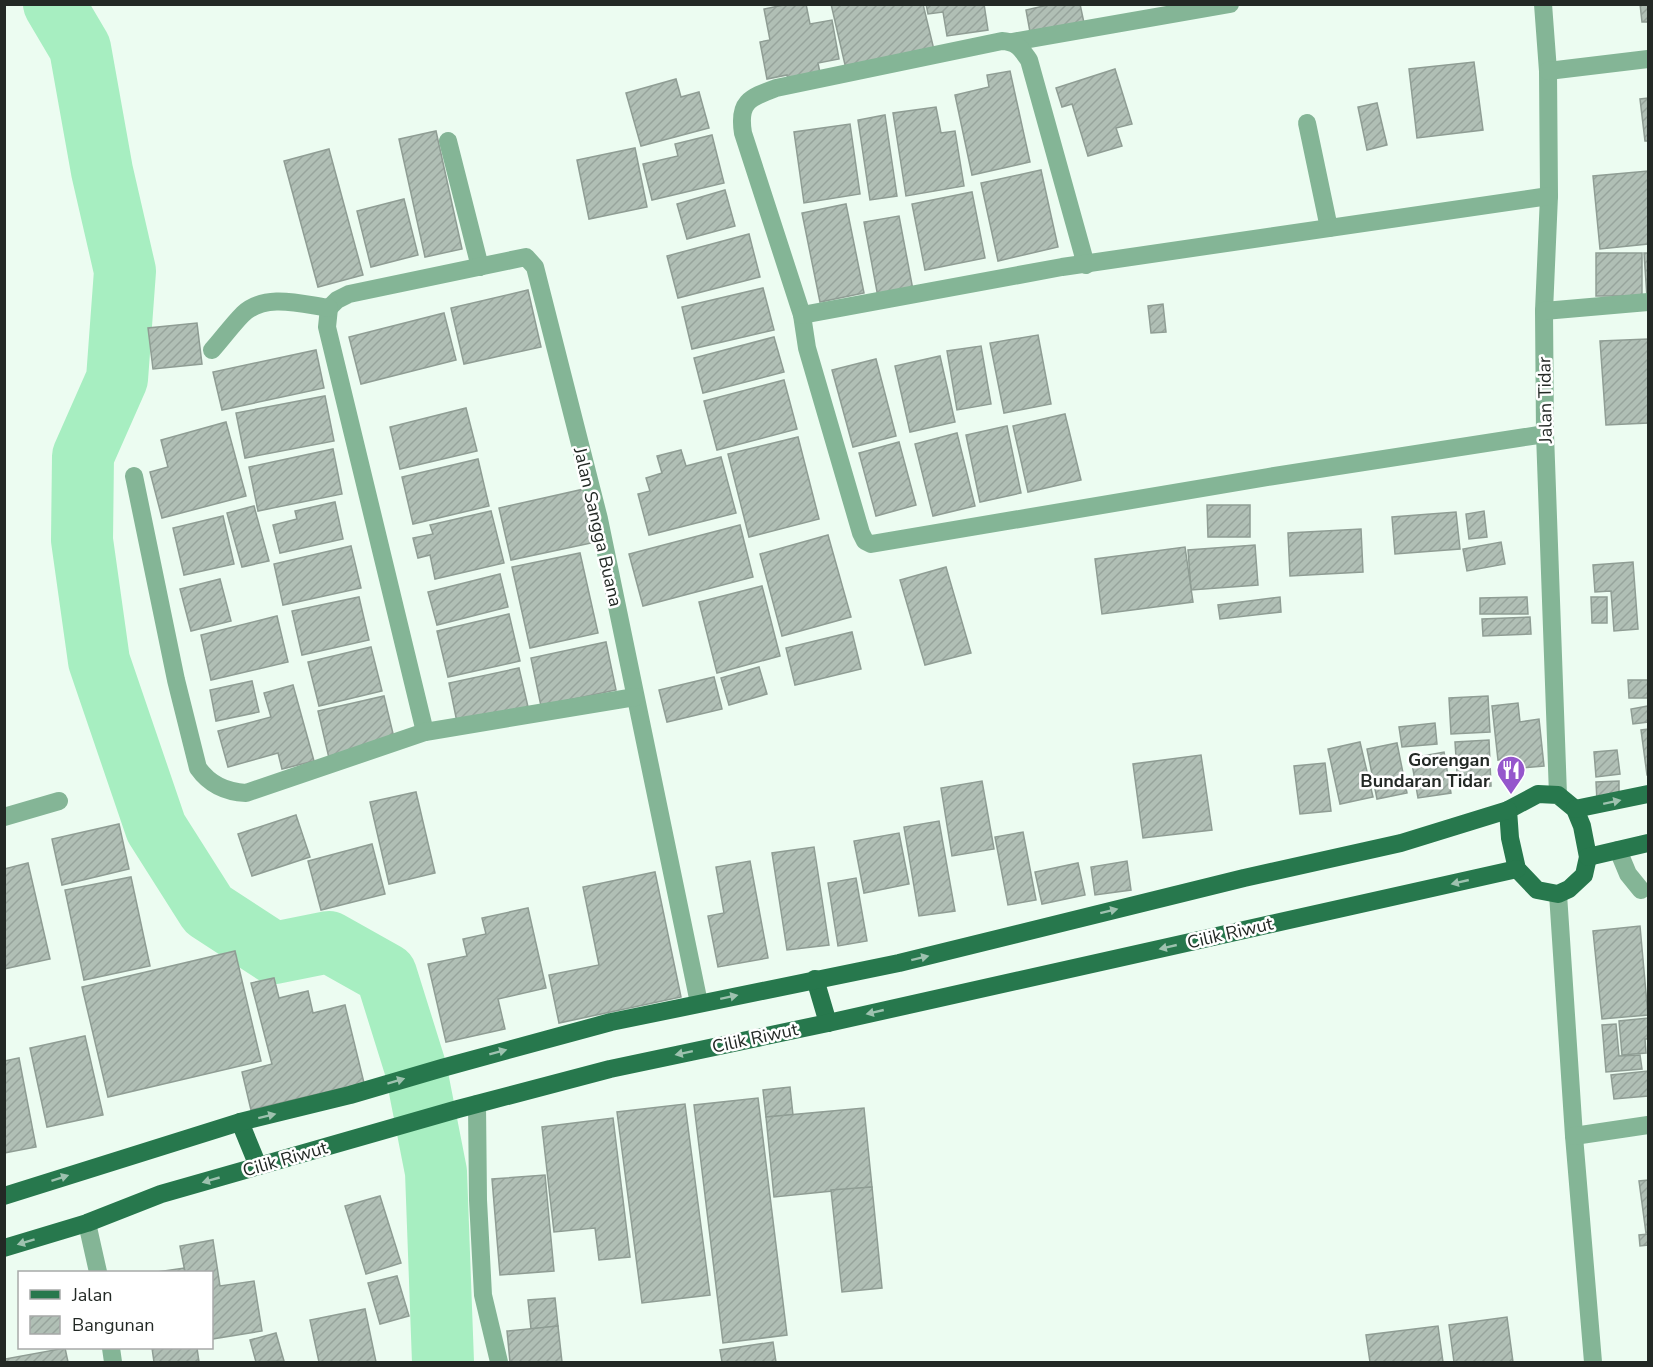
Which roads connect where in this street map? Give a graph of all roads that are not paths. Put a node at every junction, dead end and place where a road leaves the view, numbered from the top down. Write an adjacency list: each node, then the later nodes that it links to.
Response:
1 (1230, 4): 3 (street)
2 (1544, 4): 5 (street, Jalan Tidar)
3 (1012, 42): 10 (street); 15 (street)
4 (1648, 59): 5 (street)
5 (1548, 71): 8 (street, Jalan Tidar)
6 (1307, 123): 9 (street)
7 (448, 141): 11 (street)
8 (1549, 196): 9 (street); 14 (street, Jalan Tidar)
9 (1329, 228): 10 (street)
10 (1086, 265): 15 (street)
11 (480, 267): 13 (street, Jalan Sangga Buana); 19 (street, Jalan Sangga Buana)
12 (1648, 302): 14 (street)
13 (329, 308): 16 (street); 20 (street)
14 (1544, 311): 17 (street, Jalan Tidar)
15 (802, 315): 17 (street)
16 (212, 350)
17 (1545, 434): 22 (street, Jalan Tidar)
18 (134, 476): 20 (street)
19 (635, 697): 20 (street); 34 (street, Jalan Sangga Buana)
20 (425, 732)
21 (1648, 794): 24 (main road, one-way to 21)
22 (1558, 795): 24 (main road); 25 (main road)
23 (59, 801): 26 (street)
24 (1575, 809): 29 (main road)
25 (1508, 810): 30 (main road); 33 (main road, one-way to 25)
26 (4, 817)
27 (1648, 843): 28 (main road)
28 (1618, 850): 29 (main road); 31 (street)
29 (1588, 857): 32 (main road)
30 (1517, 869): 32 (main road); 35 (main road, Cilik Riwut, one-way to 35)
31 (1641, 890)
32 (1557, 894): 39 (street)
33 (814, 979): 34 (main road, one-way to 33); 35 (main road)
34 (699, 1003): 37 (main road, one-way to 34)
35 (828, 1023): 36 (main road, Cilik Riwut, one-way to 36)
36 (477, 1104): 40 (main road, Cilik Riwut); 45 (street)
37 (240, 1122): 40 (main road); 41 (main road, one-way to 37)
38 (1648, 1125): 39 (street)
39 (1574, 1136): 46 (street)
40 (258, 1167): 42 (main road, Cilik Riwut, one-way to 42)
41 (4, 1196)
42 (87, 1223): 43 (main road, Cilik Riwut, one-way to 43); 44 (street)
43 (4, 1248)
44 (98, 1271)
45 (499, 1362)
46 (1593, 1362)

